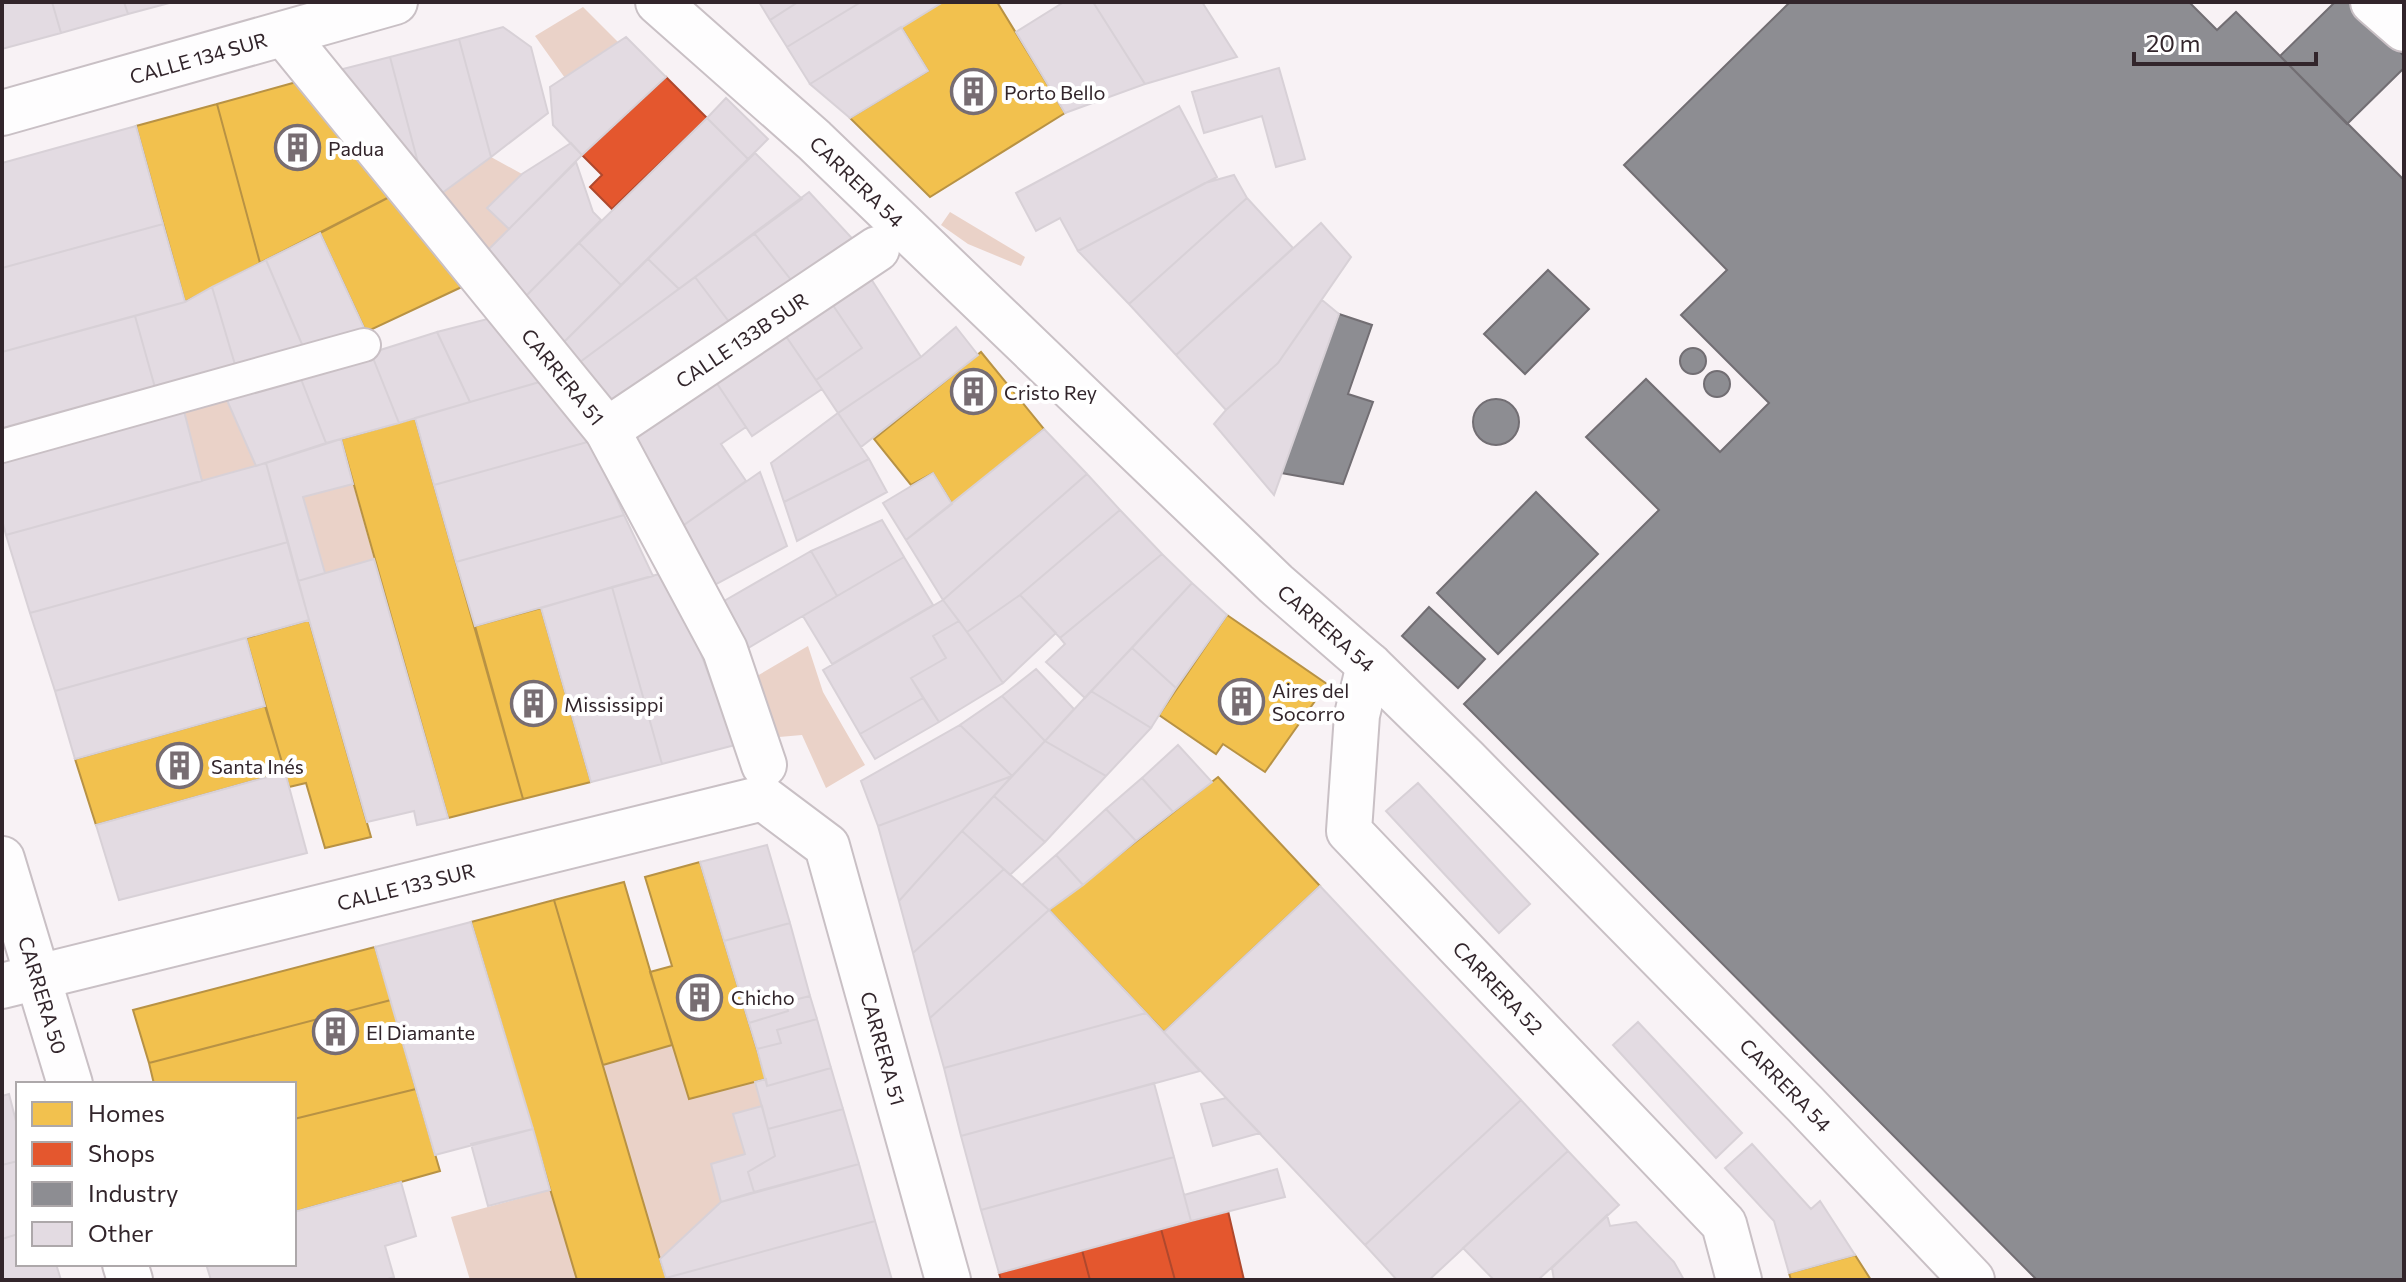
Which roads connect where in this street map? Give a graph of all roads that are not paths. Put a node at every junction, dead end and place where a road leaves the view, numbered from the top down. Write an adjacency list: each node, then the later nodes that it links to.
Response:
1 (395, 2): 5 (street, CALLE 134 SUR)
2 (658, 2): 11 (street, CARRERA 54)
3 (2373, 2): 4 (street)
4 (2404, 29)
5 (284, 34): 6 (street, CALLE 134 SUR); 9 (street, CARRERA 51)
6 (2, 113)
7 (877, 249): 9 (street, CALLE 133B SUR)
8 (364, 345): 10 (lane)
9 (607, 430): 12 (street, CARRERA 51)
10 (2, 446)
11 (1369, 665): 18 (street, CARRERA 52); 19 (street, CARRERA 54)
12 (764, 765)
13 (803, 827): 15 (street, CALLE 133 SUR); 17 (street, CARRERA 51)
14 (2, 859): 15 (street, CARRERA 50)
15 (20, 981): 16 (street, CARRERA 50)
16 (69, 1082)
17 (948, 1280)
18 (1739, 1280)
19 (1972, 1280)

